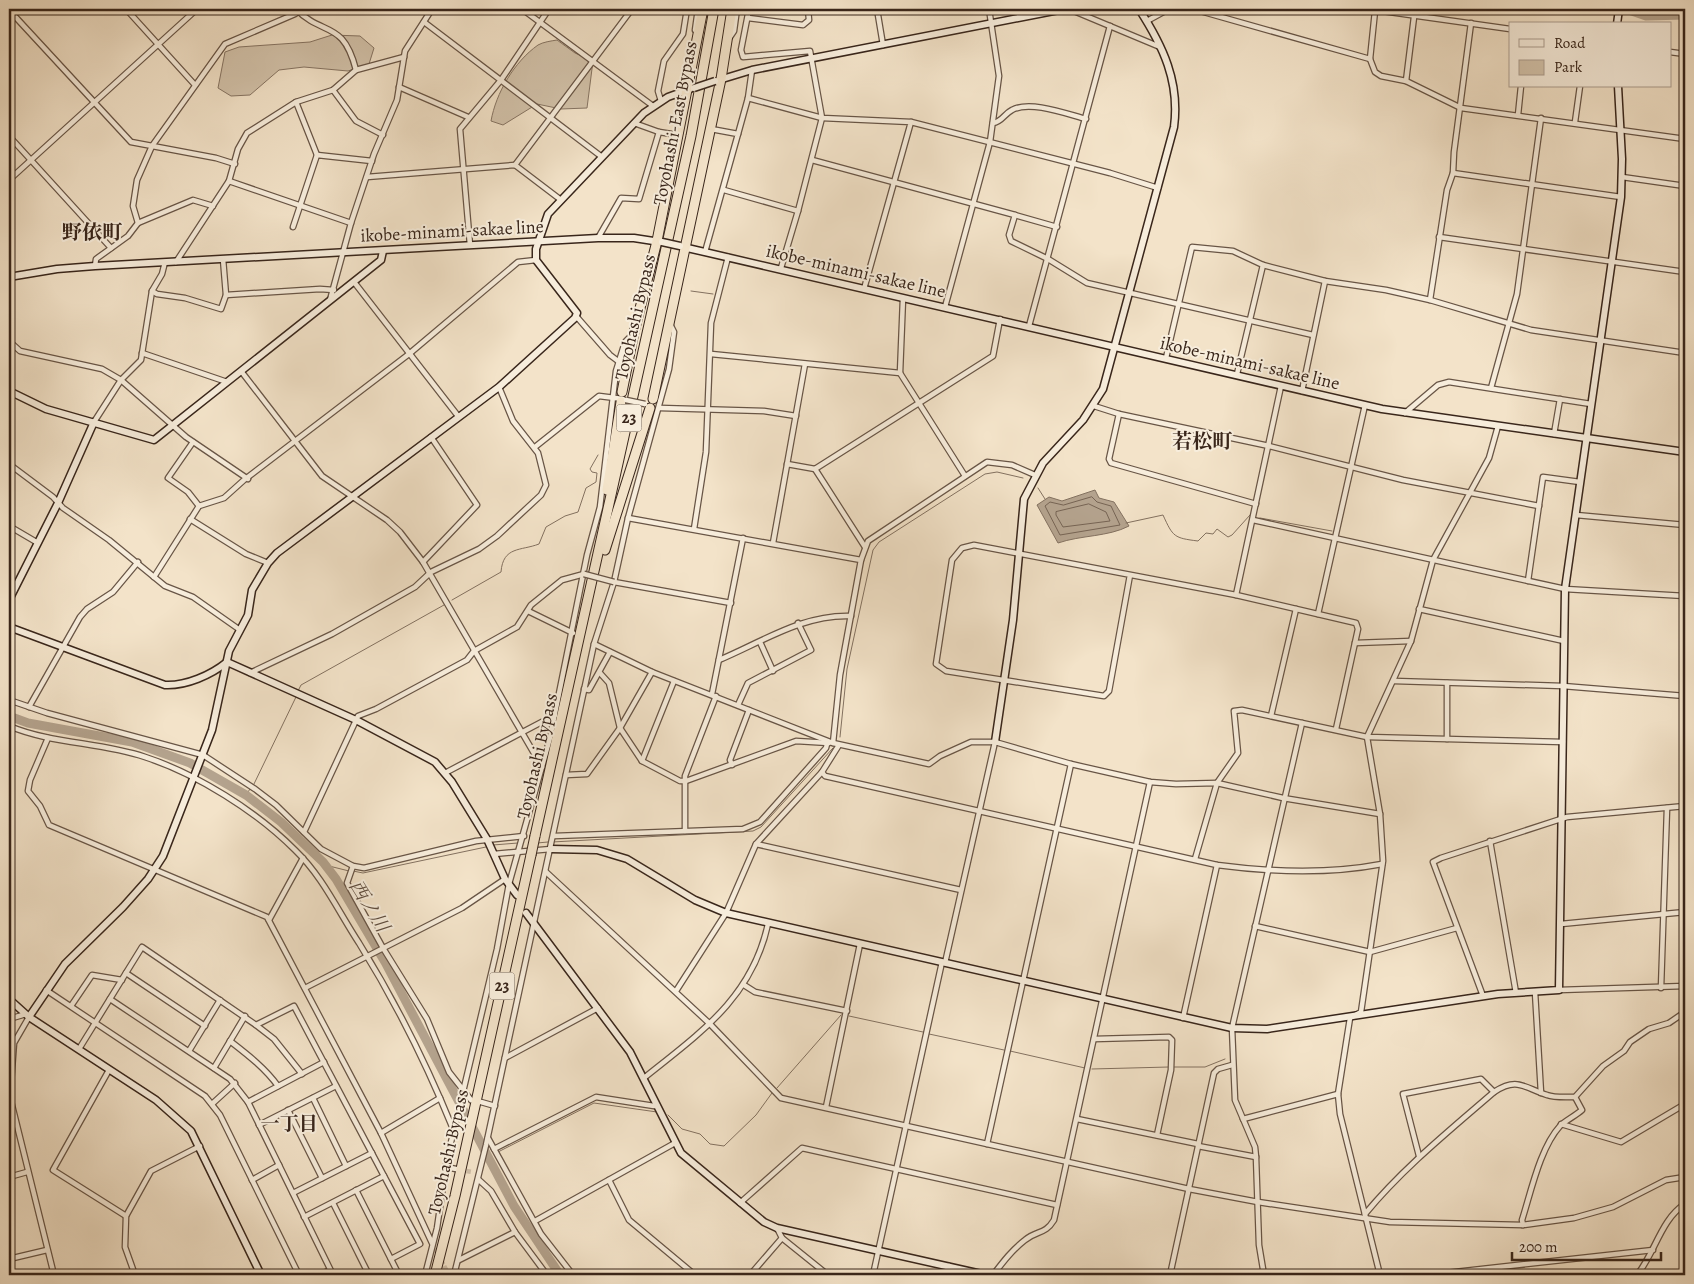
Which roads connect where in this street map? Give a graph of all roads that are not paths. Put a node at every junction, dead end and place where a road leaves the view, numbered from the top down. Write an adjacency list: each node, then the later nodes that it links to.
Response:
1 (126, 9): 38 (street)
2 (197, 9): 38 (street)
3 (432, 9): 30 (street)
4 (522, 9): 31 (street)
5 (549, 9): 31 (street)
6 (632, 9): 47 (street)
7 (687, 9): 61 (street)
8 (698, 9): 41 (street)
9 (703, 9): 41 (highway, 23)
10 (714, 9): 119 (highway, Toyohashi-East Bypass / 23)
11 (732, 9): 37 (highway, 23)
12 (737, 9): 37 (street)
13 (749, 9): 28 (street)
14 (808, 9): 28 (street)
15 (877, 9): 39 (street)
16 (989, 9): 34 (street)
17 (1064, 9): 34 (street)
18 (1069, 9): 35 (street)
19 (1139, 9): 29 (street)
20 (1169, 9): 29 (street)
21 (1193, 9): 46 (street)
22 (1368, 9): 26 (street)
23 (1619, 9): 32 (street)
24 (9, 10): 62 (street)
25 (298, 10): 48 (street); 53 (street)
26 (1375, 11): 27 (street); 46 (street)
27 (1414, 17): 33 (street); 52 (street)
28 (748, 18): 45 (street)
29 (1147, 21): 40 (street)
30 (424, 22): 44 (street); 50 (street)
31 (540, 22): 47 (street); 50 (street)
32 (1617, 22)
33 (1471, 23): 36 (street); 65 (street)
34 (990, 24): 39 (street); 75 (street)
35 (1110, 26): 40 (street); 71 (street)
36 (1509, 29)
37 (726, 42): 51 (highway, 23)
38 (158, 44): 53 (street); 62 (street)
39 (883, 45): 45 (street)
40 (1161, 47): 103 (street)
41 (696, 48): 55 (highway, 23)
42 (1672, 52): 43 (street)
43 (1685, 54)
44 (404, 57): 48 (street); 54 (street)
45 (812, 58): 49 (street); 69 (street)
46 (1370, 59): 52 (street)
47 (593, 60): 64 (street); 68 (street)
48 (356, 70): 59 (street)
49 (752, 70): 51 (street); 60 (street)
50 (501, 80): 67 (street); 68 (street)
51 (718, 80): 55 (street, bridge); 76 (highway, 23)
52 (1406, 81): 65 (street)
53 (195, 85): 85 (street)
54 (399, 86): 67 (street); 80 (street)
55 (691, 88): 61 (street); 81 (highway, 23)
56 (1522, 88): 66 (street)
57 (1580, 88): 73 (street)
58 (1618, 88): 77 (street)
59 (333, 90): 63 (street); 80 (street)
60 (748, 98): 69 (street); 79 (street)
61 (661, 101): 64 (street)
62 (94, 102): 85 (street); 88 (street)
63 (296, 102): 86 (street); 91 (street)
64 (653, 106): 74 (street)
65 (1460, 108): 66 (street); 95 (street)
66 (1518, 115): 70 (street)
67 (468, 117): 94 (street)
68 (550, 117): 87 (street); 92 (street)
69 (822, 118): 72 (street); 89 (street)
70 (1541, 118): 73 (street); 101 (street)
71 (1086, 119): 75 (street); 93 (street)
72 (911, 122): 84 (street); 100 (street)
73 (1575, 122): 77 (street)
74 (634, 123): 78 (street); 87 (street)
75 (993, 123): 84 (street)
76 (710, 128): 79 (street); 121 (highway, 23)
77 (1621, 130): 83 (street); 97 (street)
78 (660, 132): 81 (street); 117 (street)
79 (738, 134): 104 (street)
80 (382, 135): 90 (street)
81 (679, 135): 119 (highway, 23)
82 (9, 136): 88 (street)
83 (1685, 139)
84 (990, 142): 93 (street); 108 (street)
85 (152, 146): 91 (street); 112 (street)
86 (317, 155): 90 (street); 107 (street)
87 (602, 157): 106 (street)
88 (30, 160): 98 (street); 122 (street)
89 (812, 160): 100 (street); 110 (street)
90 (372, 161): 96 (street)
91 (235, 164): 99 (street)
92 (515, 165): 94 (street); 106 (street)
93 (1074, 165): 103 (street); 115 (street)
94 (463, 170): 96 (street); 120 (street)
95 (1453, 173): 101 (street); 116 (street)
96 (367, 177): 113 (street)
97 (1622, 177): 102 (street); 105 (street)
98 (9, 180)
99 (229, 181): 107 (street); 109 (street)
100 (894, 182): 108 (street); 141 (street)
101 (1532, 184): 105 (street); 123 (street)
102 (1685, 186)
103 (1159, 188): 144 (street)
104 (724, 190): 110 (street); 126 (street)
105 (1621, 197): 133 (street)
106 (561, 200): 118 (street)
107 (299, 204): 113 (street); 114 (street)
108 (974, 204): 111 (street); 151 (street)
109 (213, 206): 112 (street); 132 (street)
110 (798, 211): 136 (street)
111 (1015, 215): 115 (street); 129 (street)
112 (138, 223): 122 (street)
113 (351, 223): 125 (street)
114 (292, 227)
115 (1057, 227): 129 (street)
116 (1439, 237): 123 (street); 148 (street)
117 (598, 238): 118 (street, ikobe-minami-sakae line); 119 (street, ikobe-minami-sakae line)
118 (539, 241): 120 (street, ikobe-minami-sakae line); 130 (street)
119 (662, 243): 121 (street, ikobe-minami-sakae line, bridge); 158 (highway, 23); 231 (highway, Toyohashi Bypass / 23)
120 (470, 245): 124 (street, ikobe-minami-sakae line)
121 (683, 247): 126 (street, ikobe-minami-sakae line); 185 (highway, 23)
122 (111, 248): 135 (street)
123 (1523, 249): 133 (street); 156 (street)
124 (383, 251): 125 (street, ikobe-minami-sakae line); 140 (street)
125 (342, 252): 128 (street, ikobe-minami-sakae line); 142 (street)
126 (705, 252): 127 (street, ikobe-minami-sakae line)
127 (728, 257): 136 (street, ikobe-minami-sakae line); 166 (street)
128 (223, 259): 132 (street, ikobe-minami-sakae line); 145 (street)
129 (1048, 259): 144 (street); 157 (street)
130 (536, 260): 153 (street); 165 (street)
131 (165, 262): 132 (street, ikobe-minami-sakae line); 135 (street, ikobe-minami-sakae line); 143 (street)
132 (176, 262)
133 (1612, 262): 137 (street); 161 (street)
134 (1263, 265): 139 (street); 150 (street); 155 (street)
135 (95, 266): 138 (street, ikobe-minami-sakae line)
136 (780, 268): 141 (street, ikobe-minami-sakae line)
137 (1685, 272)
138 (9, 277)
139 (1325, 281): 148 (street); 159 (street)
140 (354, 282): 149 (street); 165 (street)
141 (864, 289): 146 (street, ikobe-minami-sakae line)
142 (334, 290): 145 (street); 149 (street)
143 (152, 291): 145 (street); 163 (street)
144 (1130, 292): 150 (street); 162 (street)
145 (226, 295)
146 (903, 298): 151 (street, ikobe-minami-sakae line); 171 (street)
147 (9, 300): 152 (street)
148 (1430, 300): 156 (street)
149 (329, 302): 170 (street)
150 (1178, 304): 155 (street); 167 (street)
151 (945, 307): 154 (street, ikobe-minami-sakae line)
152 (9, 312)
153 (576, 316): 168 (street); 175 (street)
154 (1000, 320): 157 (street, ikobe-minami-sakae line); 183 (street)
155 (1249, 321): 159 (street); 172 (street)
156 (1509, 323): 161 (street); 177 (street)
157 (1029, 326): 162 (street, ikobe-minami-sakae line)
158 (634, 332): 168 (street); 181 (highway, 23)
159 (1313, 335): 179 (street)
160 (9, 340): 173 (street)
161 (1601, 340): 164 (street); 184 (street)
162 (1115, 346): 167 (street, ikobe-minami-sakae line); 187 (street)
163 (142, 353): 173 (street); 174 (street)
164 (1685, 353)
165 (409, 354): 191 (street); 199 (street)
166 (711, 354): 169 (street); 188 (street)
167 (1166, 358): 172 (street, ikobe-minami-sakae line)
168 (618, 361): 180 (street)
169 (806, 364): 171 (street); 192 (street)
170 (241, 371): 174 (street); 199 (street)
171 (900, 373): 183 (street)
172 (1237, 374): 176 (street, ikobe-minami-sakae line)
173 (121, 380): 193 (street); 194 (street)
174 (227, 382): 194 (street)
175 (498, 386): 191 (street); 202 (street)
176 (1281, 386): 179 (street, ikobe-minami-sakae line); 201 (street)
177 (1491, 388): 182 (street); 189 (street)
178 (9, 391): 193 (street)
179 (1302, 391): 186 (street, ikobe-minami-sakae line)
180 (612, 397): 181 (street); 202 (street); 238 (street)
181 (623, 398): 185 (street, bridge); 231 (highway, 23)
182 (1560, 399): 184 (street); 196 (street)
183 (918, 403): 207 (street); 209 (street)
184 (1591, 404): 198 (street)
185 (654, 405): 188 (street); 219 (street); 244 (highway, 23)
186 (1365, 405): 189 (street, ikobe-minami-sakae line); 206 (street)
187 (1094, 406): 190 (street); 208 (street)
188 (709, 409): 192 (street); 224 (street)
189 (1405, 413): 195 (street, ikobe-minami-sakae line)
190 (1119, 414): 201 (street); 215 (street)
191 (458, 416): 197 (street)
192 (796, 416): 205 (street)
193 (94, 422): 194 (street); 214 (street)
194 (173, 426): 200 (street)
195 (1498, 426): 196 (street, ikobe-minami-sakae line); 212 (street)
196 (1554, 434): 198 (street, ikobe-minami-sakae line)
197 (431, 437): 213 (street); 235 (street)
198 (1586, 438): 203 (street, ikobe-minami-sakae line); 211 (street)
199 (296, 441): 210 (street); 213 (street)
200 (193, 442): 210 (street); 216 (street)
201 (1269, 446): 206 (street); 215 (street)
202 (535, 447): 237 (street)
203 (1685, 452)
204 (9, 464): 214 (street)
205 (787, 464): 207 (street); 228 (street)
206 (1351, 466): 212 (street); 225 (street)
207 (815, 469): 229 (street)
208 (1034, 475): 209 (street); 230 (street)
209 (965, 476): 229 (street)
210 (248, 479): 216 (street)
211 (1580, 482): 217 (street); 218 (street)
212 (1472, 492): 217 (street); 233 (street)
213 (353, 498): 235 (street); 236 (street)
214 (58, 503): 227 (street); 234 (street)
215 (1256, 504): 221 (street)
216 (199, 506): 220 (street)
217 (1538, 506): 241 (street)
218 (1576, 515): 222 (street); 243 (street)
219 (628, 518): 224 (street); 242 (street)
220 (190, 519): 236 (street); 240 (street)
221 (1253, 520): 225 (street); 245 (street)
222 (1685, 525)
223 (9, 526): 227 (street)
224 (694, 529): 226 (street)
225 (1335, 537): 233 (street); 252 (street)
226 (743, 538): 228 (street); 248 (street)
227 (38, 543): 247 (street)
228 (773, 543): 232 (street)
229 (865, 547): 232 (street)
230 (1018, 552): 239 (street); 272 (street); 272 (street)
231 (598, 554): 244 (highway, Toyohashi Bypass / 23)
232 (861, 560): 253 (street)
233 (1433, 560): 241 (street); 249 (street)
234 (138, 562): 240 (street); 263 (street)
235 (423, 562): 237 (street)
236 (268, 563): 256 (street)
237 (431, 572): 264 (street); 271 (street)
238 (584, 574): 242 (street, bridge); 250 (street); 257 (street)
239 (1130, 575): 245 (street); 272 (street)
240 (154, 577): 256 (street)
241 (1528, 581): 243 (street)
242 (614, 582): 248 (street); 262 (street)
243 (1565, 589): 246 (street); 259 (street)
244 (590, 591): 485 (highway, Toyohashi Bypass / 23, bridge)
245 (1236, 595): 251 (street)
246 (1685, 596)
247 (9, 600)
248 (731, 603): 266 (street)
249 (1419, 609): 258 (street); 259 (street)
250 (528, 610): 257 (street); 264 (street)
251 (1296, 610): 252 (street); 285 (street)
252 (1318, 614): 261 (street)
253 (851, 616): 254 (street); 298 (street)
254 (798, 623): 260 (street); 268 (street)
255 (9, 627): 263 (street)
256 (240, 630): 267 (street)
257 (573, 633): 284 (street)
258 (1411, 641): 261 (street); 274 (street)
259 (1564, 641): 276 (street)
260 (760, 642): 266 (street); 268 (street)
261 (1355, 643): 290 (street)
262 (594, 644): 265 (street); 277 (street)
263 (64, 646): 267 (street); 282 (street)
264 (474, 651): 286 (street); 291 (street)
265 (610, 652): 269 (street); 270 (street)
266 (719, 660): 278 (street)
267 (228, 662): 271 (street); 299 (street)
268 (773, 670): 281 (street)
269 (652, 672): 273 (street); 289 (street)
270 (600, 673): 277 (street); 289 (street)
271 (250, 674): 286 (street)
272 (1004, 680): 295 (street)
273 (674, 681): 278 (street); 300 (street)
274 (1394, 681): 275 (street); 292 (street)
275 (1447, 682): 276 (street); 294 (street)
276 (1564, 686): 279 (street); 296 (street)
277 (584, 689): 306 (street)
278 (714, 695): 281 (street); 308 (street)
279 (1685, 696)
280 (9, 700): 282 (street)
281 (738, 705): 283 (street)
282 (29, 707): 299 (street)
283 (749, 710): 298 (street); 301 (street)
284 (555, 715): 291 (street); 303 (street)
285 (1271, 716): 287 (street); 310 (street)
286 (356, 720): 304 (street); 319 (street)
287 (1302, 723): 290 (street); 311 (street)
288 (9, 726): 293 (street)
289 (620, 728): 300 (street); 306 (street)
290 (1336, 729): 292 (street)
291 (520, 732): 303 (street); 304 (street)
292 (1367, 737): 294 (street); 315 (street)
293 (48, 738): 307 (street); 334 (street)
294 (1447, 739): 296 (street)
295 (995, 742): 298 (street); 302 (street); 314 (street)
296 (1563, 742): 316 (street)
297 (827, 744): 298 (street); 301 (street); 318 (street)
298 (836, 744): 305 (street)
299 (203, 756): 307 (street); 319 (street)
300 (642, 761): 308 (street)
301 (732, 764): 308 (street)
302 (1071, 764): 309 (street); 317 (street)
303 (542, 767): 320 (street)
304 (445, 772): 322 (street)
305 (822, 772): 314 (street); 324 (street)
306 (566, 775): 321 (street)
307 (192, 778): 329 (street); 334 (street)
308 (686, 781): 318 (street)
309 (1150, 782): 310 (street); 325 (street)
310 (1217, 783): 311 (street); 330 (street)
311 (1283, 798): 315 (street); 335 (street)
312 (1685, 806): 313 (street)
313 (1667, 808): 316 (street); 343 (street)
314 (979, 811): 317 (street); 338 (street)
315 (1380, 814): 331 (street)
316 (1563, 818): 323 (street); 347 (street)
317 (1056, 828): 325 (street); 357 (street)
318 (685, 831): 321 (street)
319 (304, 832): 333 (street)
320 (523, 837): 322 (street); 327 (street)
321 (554, 837): 326 (street)
322 (488, 841): 328 (street); 333 (street)
323 (1490, 842): 349 (street); 366 (street)
324 (756, 844): 338 (street); 342 (street)
325 (1137, 847): 330 (street); 371 (street)
326 (552, 848): 327 (street); 336 (street); 342 (street)
327 (520, 849): 328 (street); 337 (street)
328 (493, 852): 337 (street)
329 (303, 858): 344 (street); 353 (street)
330 (1195, 859): 332 (street)
331 (1382, 864): 335 (street); 352 (street)
332 (1217, 865): 335 (street); 378 (street)
333 (352, 867): 351 (street)
334 (156, 868): 344 (street); 362 (street)
335 (1269, 868): 348 (street)
336 (546, 872): 345 (street); 364 (street)
337 (507, 881): 339 (street); 351 (street); 402 (street)
338 (961, 890): 354 (street)
339 (517, 894)
340 (1685, 912): 343 (street)
341 (526, 913): 345 (street)
342 (726, 913): 346 (street); 364 (street)
343 (1664, 915): 347 (street); 361 (street)
344 (270, 920): 360 (street)
345 (534, 922): 373 (street); 390 (street)
346 (768, 924): 350 (street); 358 (street)
347 (1561, 924): 363 (street)
348 (1255, 926): 352 (street); 385 (street)
349 (1457, 928): 352 (street); 367 (street)
350 (860, 944): 354 (street); 374 (street)
351 (383, 949): 353 (street); 402 (street)
352 (1370, 952): 379 (street)
353 (368, 956): 360 (street); 407 (street)
354 (944, 963): 357 (street); 421 (street)
355 (126, 973): 356 (street); 370 (street); 384 (street)
356 (122, 980): 369 (street); 372 (street)
357 (1022, 981): 371 (street); 427 (street)
358 (744, 985): 374 (street); 382 (street)
359 (1685, 986): 361 (street)
360 (305, 988): 423 (street)
361 (1661, 988): 363 (street)
362 (46, 990): 372 (street); 376 (street)
363 (1559, 990): 365 (street)
364 (676, 991): 382 (street)
365 (1535, 992): 366 (street); 401 (street)
366 (1516, 993): 367 (street)
367 (1484, 996): 379 (street)
368 (9, 999): 376 (street)
369 (110, 999): 381 (street); 389 (street)
370 (220, 1000): 377 (street); 384 (street)
371 (1102, 1000): 378 (street); 386 (street)
372 (71, 1006): 381 (street)
373 (598, 1008): 390 (street); 396 (street)
374 (847, 1011): 415 (street)
375 (1685, 1012): 405 (street)
376 (27, 1016): 380 (street); 388 (street); 404 (street)
377 (245, 1016): 383 (street); 387 (street)
378 (1183, 1018): 385 (street)
379 (1350, 1018): 385 (street); 403 (street)
380 (9, 1019)
381 (95, 1024): 388 (street); 411 (street)
382 (710, 1024): 396 (street); 415 (street)
383 (256, 1025): 391 (street); 395 (street)
384 (205, 1026): 389 (street)
385 (1232, 1028): 392 (street)
386 (1094, 1039): 417 (street); 424 (street)
387 (230, 1041): 393 (street); 398 (street)
388 (79, 1049): 394 (street)
389 (189, 1051): 393 (street)
390 (505, 1058): 414 (street)
391 (324, 1062): 395 (street); 399 (street)
392 (1232, 1065): 418 (street); 428 (street)
393 (214, 1068): 397 (street)
394 (109, 1070): 429 (street); 459 (street)
395 (302, 1074): 398 (street)
396 (644, 1078): 412 (street)
397 (235, 1083): 409 (street); 411 (street)
398 (278, 1086): 409 (street)
399 (336, 1086): 406 (street); 431 (street)
400 (1494, 1092): 401 (street); 432 (street); 432 (street)
401 (1541, 1092): 405 (street)
402 (463, 1094): 408 (street); 422 (street)
403 (1338, 1094): 418 (street); 458 (street)
404 (10, 1097): 440 (street)
405 (1575, 1097): 419 (street)
406 (313, 1098): 416 (street); 436 (street)
407 (440, 1098): 422 (street); 423 (street)
408 (471, 1100)
409 (248, 1102): 420 (street)
410 (481, 1102): 414 (street)
411 (212, 1104): 447 (street)
412 (657, 1104): 426 (street); 430 (street)
413 (1685, 1104): 419 (street)
414 (495, 1106): 425 (street)
415 (826, 1107): 421 (street)
416 (288, 1110): 420 (street); 446 (street)
417 (1077, 1118): 424 (street); 434 (street)
418 (1243, 1118): 433 (street)
419 (1561, 1124): 463 (street)
420 (259, 1125): 435 (street)
421 (905, 1126): 427 (street); 439 (street)
422 (454, 1128): 437 (street)
423 (381, 1132): 467 (street)
424 (1158, 1135): 428 (street)
425 (488, 1138): 430 (street); 442 (street)
426 (675, 1143): 449 (street); 455 (street)
427 (986, 1144): 434 (street)
428 (1198, 1145): 433 (street); 450 (street)
429 (200, 1146): 459 (street); 478 (street)
430 (494, 1149): 462 (street)
431 (372, 1153): 436 (street); 443 (street)
432 (1419, 1156): 458 (street)
433 (1256, 1157): 453 (street)
434 (1067, 1162): 450 (street); 457 (street)
435 (278, 1165): 447 (street); 452 (street)
436 (346, 1166): 446 (street)
437 (446, 1167): 438 (street); 467 (street)
438 (456, 1169)
439 (897, 1169): 455 (street); 457 (street); 470 (street)
440 (27, 1172): 444 (street); 468 (street)
441 (472, 1172): 442 (street)
442 (480, 1174): 448 (street)
443 (384, 1176): 451 (street); 472 (street)
444 (9, 1177)
445 (1685, 1177): 463 (street)
446 (322, 1178): 452 (street)
447 (252, 1180): 479 (street)
448 (479, 1180): 465 (street); 473 (street)
449 (609, 1180): 462 (street); 489 (street)
450 (1189, 1189): 453 (street); 496 (street)
451 (356, 1190): 454 (street); 472 (street)
452 (292, 1193): 460 (street)
453 (1258, 1202): 461 (street); 497 (street)
454 (333, 1203): 460 (street); 482 (street)
455 (740, 1203): 464 (street)
456 (1685, 1204): 469 (street)
457 (1057, 1205): 495 (street)
458 (1365, 1214): 461 (street)
459 (126, 1216): 477 (street)
460 (304, 1217): 475 (street)
461 (1367, 1220): 463 (street); 498 (street)
462 (535, 1221): 488 (street)
463 (1523, 1225)
464 (777, 1228): 466 (street); 470 (street)
465 (515, 1232): 473 (street); 487 (street)
466 (782, 1238): 490 (street); 491 (street)
467 (432, 1243): 484 (street)
468 (47, 1250): 471 (street); 476 (street)
469 (1653, 1250): 499 (street); 500 (street)
470 (878, 1251): 474 (street); 492 (street)
471 (9, 1259)
472 (391, 1259): 483 (street)
473 (459, 1260): 486 (street)
474 (949, 1266): 493 (street); 494 (street)
475 (330, 1270): 480 (street); 481 (street)
476 (54, 1275)
477 (135, 1275)
478 (261, 1275)
479 (299, 1275)
480 (320, 1275)
481 (333, 1275)
482 (369, 1275)
483 (399, 1275)
484 (425, 1275)
485 (435, 1275)
486 (454, 1275)
487 (548, 1275)
488 (573, 1275)
489 (695, 1275)
490 (750, 1275)
491 (828, 1275)
492 (873, 1275)
493 (947, 1275)
494 (986, 1275)
495 (993, 1275)
496 (1170, 1275)
497 (1264, 1275)
498 (1380, 1275)
499 (1428, 1275)
500 (1637, 1275)

